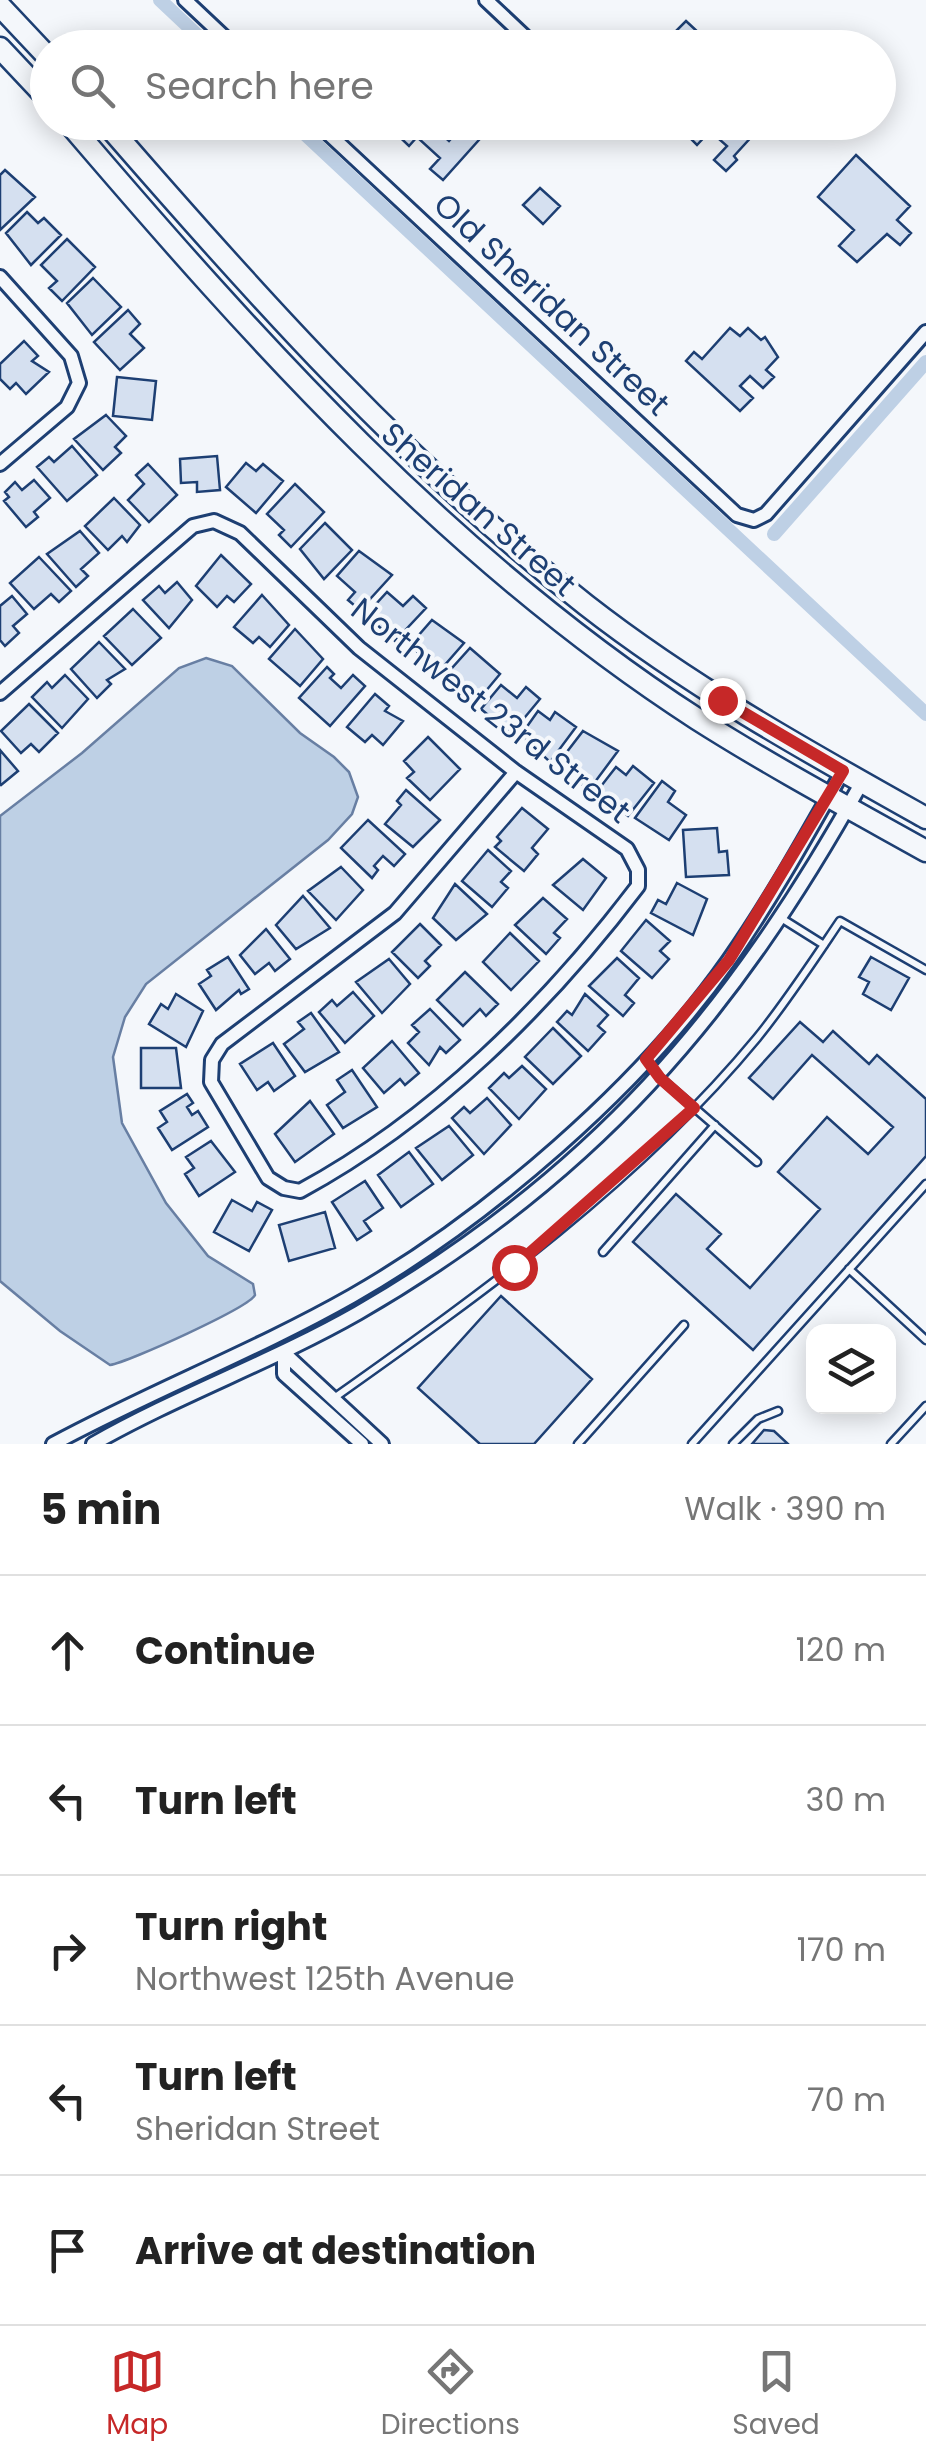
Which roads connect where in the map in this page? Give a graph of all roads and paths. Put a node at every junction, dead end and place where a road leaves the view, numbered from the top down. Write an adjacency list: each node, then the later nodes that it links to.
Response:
1 (185, 0): 4 (street)
2 (486, 0): 5 (street)
3 (0, 6): 6 (main road)
4 (217, 30)
5 (517, 30)
6 (30, 38)
7 (0, 48): 8 (main road)
8 (30, 80)
9 (84, 140): 19 (main road, Sheridan Street)
10 (121, 140): 16 (main road, Sheridan Street)
11 (335, 140): 13 (street, Old Sheridan Street)
12 (0, 277): 14 (street)
13 (926, 332)
14 (0, 464)
15 (0, 693): 17 (street, Northwest 23rd Street)
16 (843, 771): 18 (main road, Sheridan Street); 19 (street)
17 (516, 772): 17 (street, Northwest 23rd Street)
18 (862, 782): 20 (street); 21 (main road, Sheridan Street)
19 (828, 796): 20 (main road, Sheridan Street); 26 (street)
20 (848, 808): 22 (main road, Sheridan Street); 23 (street)
21 (926, 818)
22 (926, 851)
23 (781, 918): 24 (lane); 27 (street)
24 (824, 945): 25 (lane); 28 (lane)
25 (926, 970)
26 (646, 1059): 27 (lane); 35 (street)
27 (660, 1078): 28 (lane); 37 (street)
28 (694, 1108): 29 (lane); 38 (lane)
29 (715, 1126): 30 (lane); 32 (lane)
30 (757, 1162)
31 (926, 1184): 33 (lane)
32 (604, 1252)
33 (849, 1270): 36 (lane); 46 (lane)
34 (684, 1326): 45 (lane)
35 (274, 1338): 37 (lane); 41 (street)
36 (926, 1340)
37 (284, 1354): 38 (street); 42 (street)
38 (327, 1403): 43 (street); 44 (street)
39 (926, 1406): 48 (lane)
40 (778, 1410): 47 (lane)
41 (53, 1444)
42 (93, 1444)
43 (362, 1444)
44 (382, 1444)
45 (578, 1444)
46 (692, 1444)
47 (733, 1444)
48 (891, 1444)

